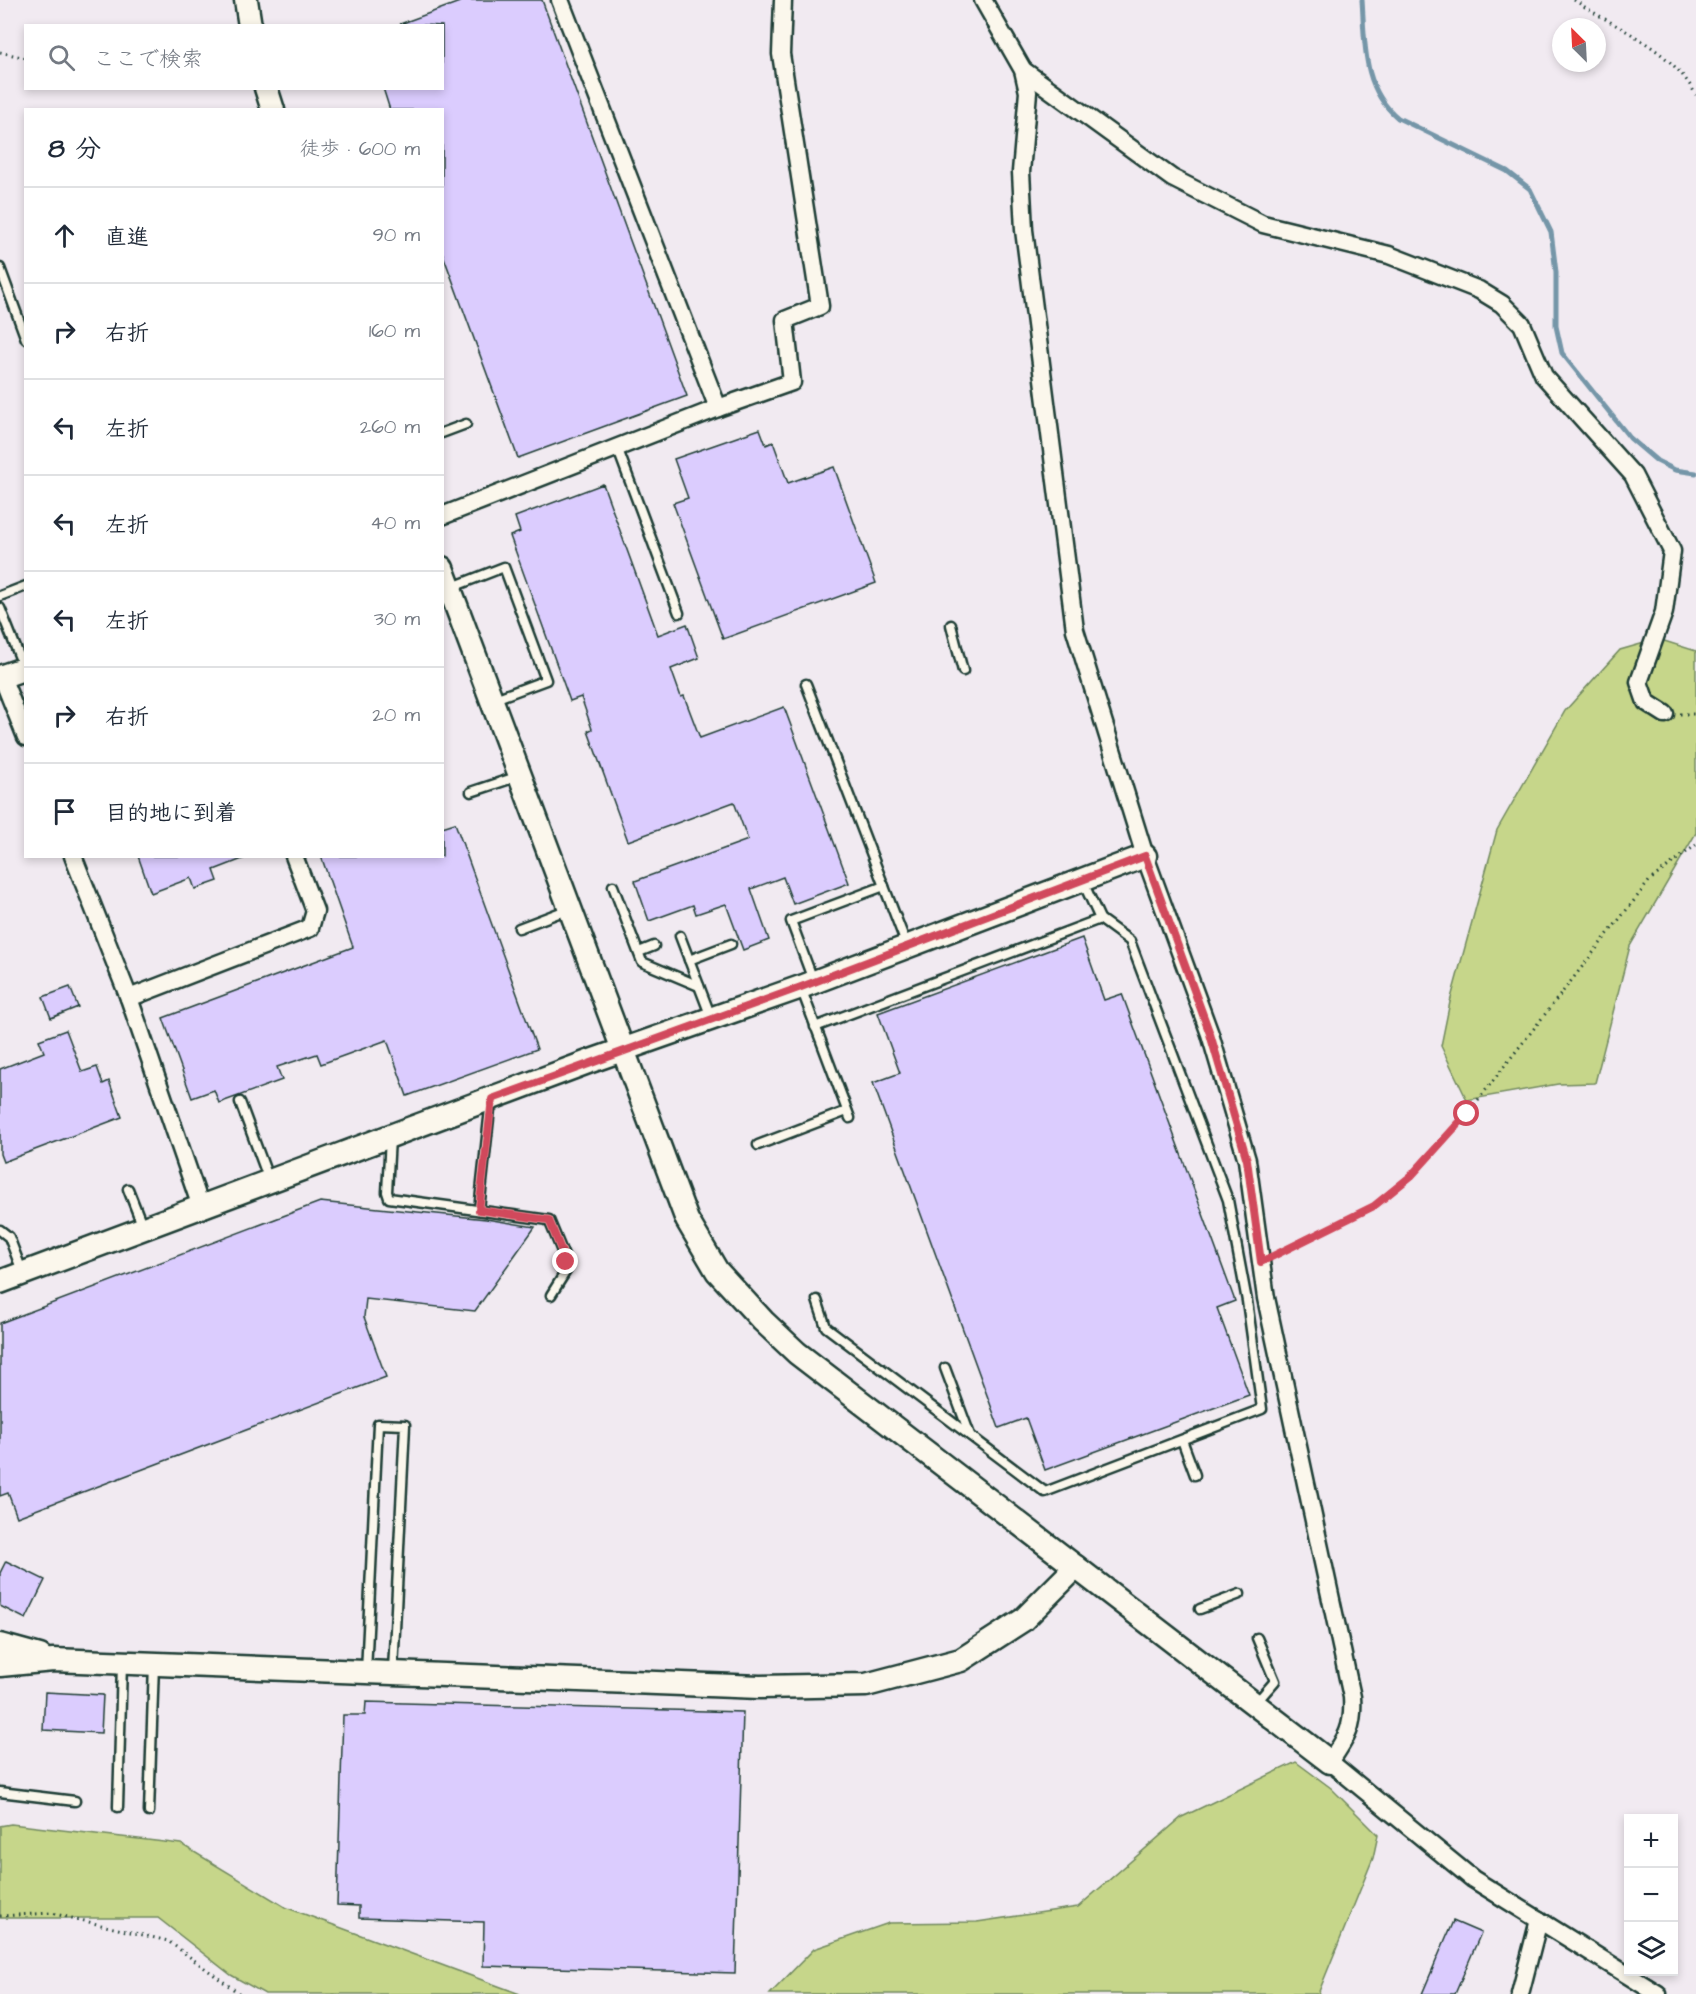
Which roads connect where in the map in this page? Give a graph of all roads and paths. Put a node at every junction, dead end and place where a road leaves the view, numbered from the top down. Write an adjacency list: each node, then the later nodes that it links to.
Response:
1 (246, 0): 6 (street)
2 (560, 0): 15 (street)
3 (783, 0): 15 (street)
4 (983, 0): 9 (street)
5 (1574, 0): 11 (path)
6 (250, 24)
7 (0, 52): 8 (path)
8 (24, 58)
9 (1023, 70): 32 (street); 37 (street)
10 (267, 90): 12 (street)
11 (1696, 95)
12 (272, 108)
13 (0, 268): 14 (lane)
14 (24, 334)
15 (718, 408): 18 (street)
16 (466, 424): 17 (lane)
17 (444, 432)
18 (617, 447): 19 (street); 24 (lane)
19 (444, 515)
20 (446, 578): 31 (street); 31 (lane)
21 (24, 587): 22 (lane)
22 (0, 596)
23 (0, 608): 26 (lane)
24 (679, 613)
25 (951, 625): 28 (lane)
26 (24, 666)
27 (24, 668): 29 (street)
28 (963, 671)
29 (1, 677): 33 (street)
30 (806, 684): 42 (lane)
31 (491, 700): 34 (street)
32 (1665, 714)
33 (24, 732)
34 (519, 776): 35 (lane); 43 (street)
35 (471, 792)
36 (1696, 845): 68 (path)
37 (1145, 856): 40 (street); 68 (street)
38 (74, 858): 54 (street)
39 (295, 858): 54 (street)
40 (1082, 880): 44 (lane); 49 (street)
41 (613, 886): 50 (lane)
42 (884, 886): 49 (lane); 52 (lane)
43 (570, 909): 45 (lane); 57 (street)
44 (1100, 919): 56 (lane); 75 (lane)
45 (519, 928)
46 (680, 936): 51 (lane)
47 (731, 944): 51 (lane)
48 (654, 946): 50 (lane)
49 (907, 947): 52 (street)
50 (639, 952): 53 (lane)
51 (689, 960): 53 (lane)
52 (807, 984): 55 (street); 56 (lane)
53 (699, 986): 55 (lane)
54 (129, 998): 64 (street)
55 (712, 1020): 57 (street)
56 (815, 1027): 61 (lane)
57 (623, 1050): 58 (street); 77 (street)
58 (492, 1099): 60 (street); 65 (lane)
59 (240, 1102): 62 (lane)
60 (390, 1137): 62 (street); 65 (lane)
61 (758, 1145)
62 (270, 1181): 64 (street)
63 (128, 1188): 66 (lane)
64 (201, 1207): 66 (street)
65 (479, 1210): 71 (lane)
66 (143, 1228): 69 (street)
67 (0, 1230): 69 (lane)
68 (1261, 1262): 89 (street)
69 (23, 1274): 70 (street)
70 (0, 1282)
71 (551, 1295)
72 (817, 1300): 74 (lane)
73 (945, 1368): 74 (lane)
74 (970, 1435): 75 (lane)
75 (1182, 1440): 76 (lane)
76 (1196, 1475)
77 (1076, 1568): 87 (street); 88 (street)
78 (1240, 1594): 79 (lane)
79 (1200, 1609)
80 (1257, 1638): 88 (lane)
81 (0, 1645): 82 (street)
82 (53, 1660): 83 (street); 85 (street)
83 (123, 1662): 84 (street); 92 (lane)
84 (154, 1664): 86 (street); 93 (lane)
85 (0, 1665)
86 (366, 1672): 87 (street); 87 (lane)
87 (393, 1673)
88 (1254, 1704): 89 (street)
89 (1330, 1762): 95 (street)
90 (0, 1792): 91 (lane)
91 (75, 1801)
92 (118, 1807)
93 (149, 1812)
94 (0, 1916): 96 (path)
95 (1539, 1920): 97 (street); 98 (street)
96 (240, 1994)
97 (1520, 1994)
98 (1658, 1994)

